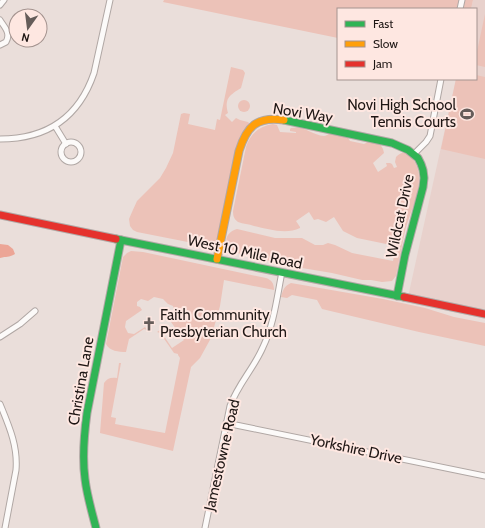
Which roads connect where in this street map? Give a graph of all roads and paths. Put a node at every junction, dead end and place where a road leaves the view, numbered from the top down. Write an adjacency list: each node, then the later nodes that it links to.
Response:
1 (4, 0): 3 (street)
2 (110, 0): 7 (street)
3 (0, 5)
4 (0, 20): 5 (street)
5 (0, 45)
6 (441, 80): 10 (street, Wildcat Drive)
7 (55, 126): 8 (street); 9 (street)
8 (0, 139)
9 (66, 144): 9 (street)
10 (414, 154): 13 (street, Novi Way); 15 (street, Wildcat Drive)
11 (0, 215): 12 (street, West 10 Mile Road)
12 (121, 240): 13 (street, West 10 Mile Road); 23 (street, Christina Lane)
13 (217, 259): 14 (street, West 10 Mile Road)
14 (282, 272): 15 (street, West 10 Mile Road); 20 (street, Jamestowne Road)
15 (397, 296): 17 (street, West 10 Mile Road)
16 (35, 311): 18 (street)
17 (485, 314)
18 (0, 337)
19 (0, 404): 22 (street)
20 (226, 422): 21 (street, Yorkshire Drive); 24 (street, Jamestowne Road)
21 (485, 476)
22 (5, 528)
23 (96, 528)
24 (206, 528)

